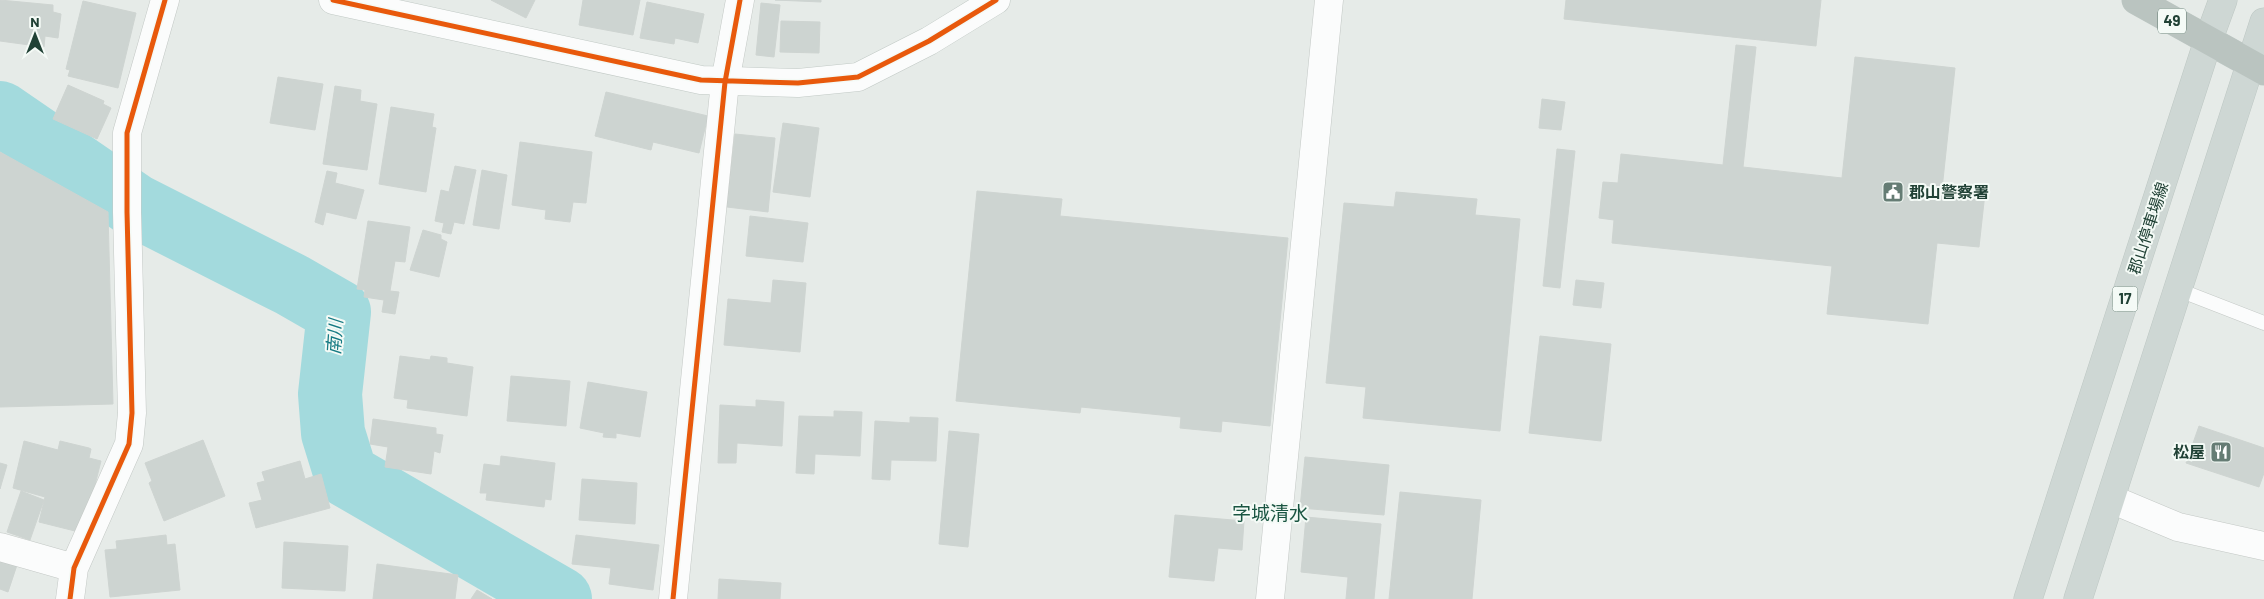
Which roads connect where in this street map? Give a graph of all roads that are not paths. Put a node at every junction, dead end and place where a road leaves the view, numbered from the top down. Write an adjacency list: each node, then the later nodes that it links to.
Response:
1 (165, 0): 18 (street)
2 (333, 0): 8 (street)
3 (740, 0): 12 (street)
4 (996, 0): 12 (street)
5 (1329, 0): 21 (street)
6 (2136, 0): 10 (highway, 49)
7 (2224, 0): 10 (main road, 郡山停車場線 / 17)
8 (411, 8): 12 (street)
9 (2264, 22): 11 (main road)
10 (2208, 41): 11 (highway, 49); 22 (main road, 郡山停車場線 / 17)
11 (2257, 68): 13 (main road)
12 (725, 82): 20 (street)
13 (2179, 290): 14 (lane); 15 (main road)
14 (2264, 323)
15 (2111, 499): 16 (street); 23 (main road)
16 (2264, 546)
17 (0, 547): 18 (street)
18 (74, 568): 19 (street)
19 (70, 599)
20 (673, 599)
21 (1270, 599)
22 (2028, 599)
23 (2078, 599)

